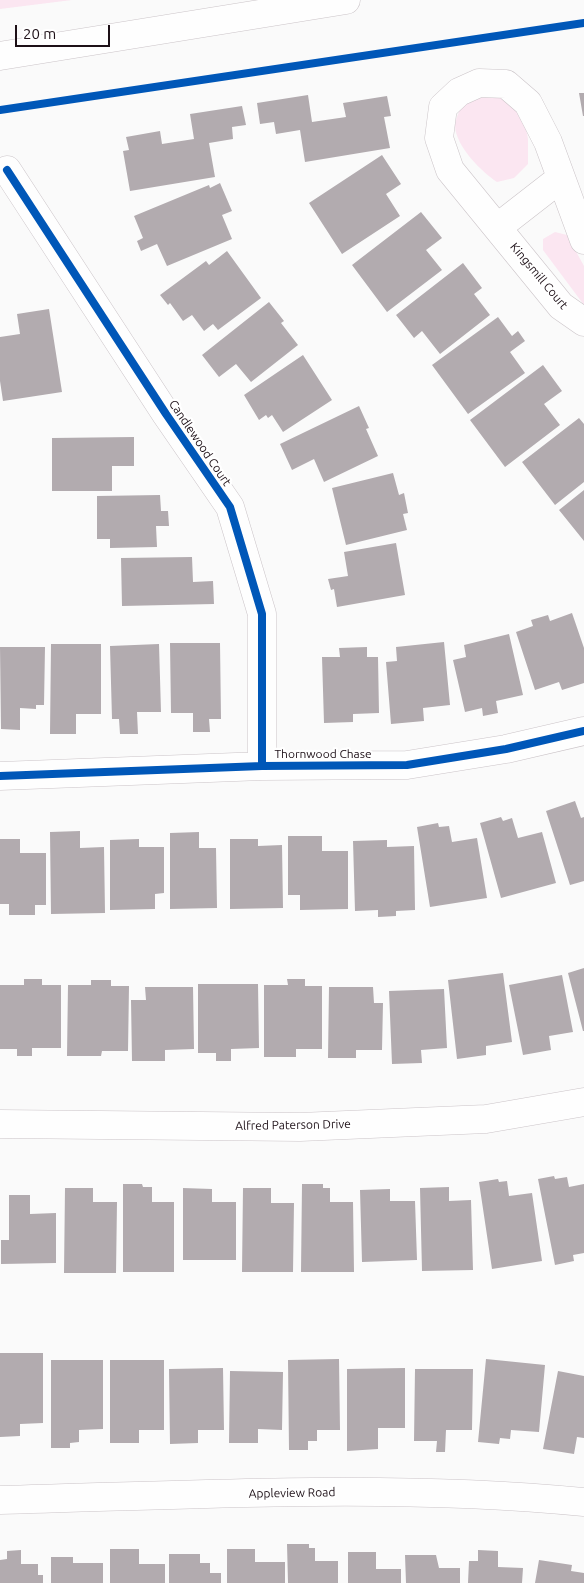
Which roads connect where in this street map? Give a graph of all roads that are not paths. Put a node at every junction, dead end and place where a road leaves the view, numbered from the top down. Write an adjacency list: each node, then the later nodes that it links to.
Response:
1 (346, 0): 2 (street)
2 (0, 56)
3 (7, 170): 9 (street, Candlewood Court)
4 (561, 178): 5 (street); 5 (street, Kingsmill Court); 6 (street, Kingsmill Court)
5 (498, 227): 7 (street, Kingsmill Court)
6 (584, 240)
7 (584, 322)
8 (584, 732): 9 (street, Thornwood Chase)
9 (262, 766): 10 (street, Thornwood Chase)
10 (0, 776)
11 (584, 1102): 12 (street, Alfred Paterson Drive)
12 (0, 1124)
13 (0, 1500): 14 (street, Appleview Road)
14 (584, 1502)

